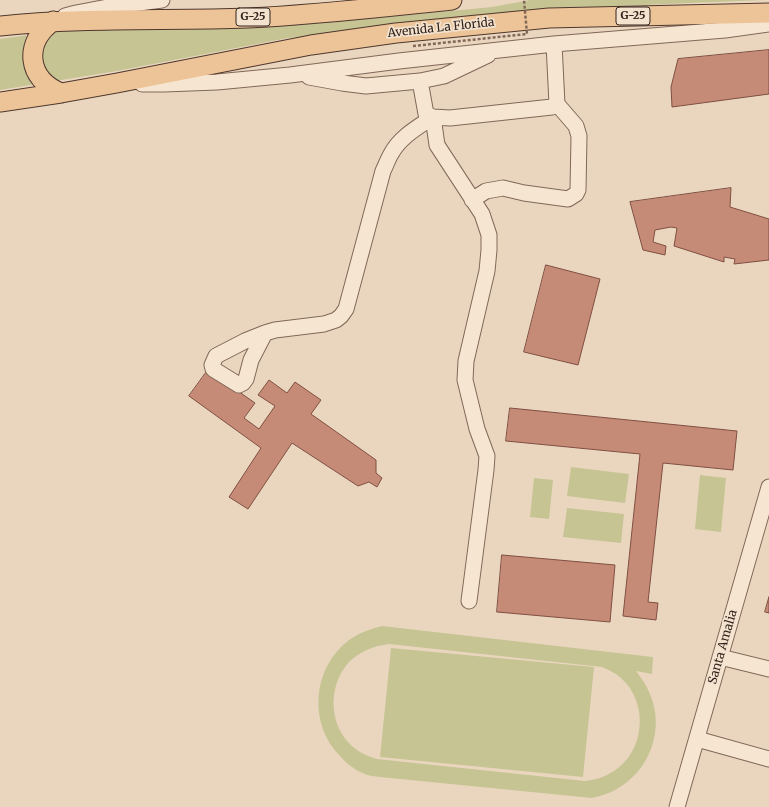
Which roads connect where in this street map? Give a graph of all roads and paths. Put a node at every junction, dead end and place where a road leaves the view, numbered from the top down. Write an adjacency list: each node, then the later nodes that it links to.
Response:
1 (162, 0): 4 (street)
2 (452, 0): 6 (main road, G-25)
3 (524, 0): 10 (path, bridge)
4 (79, 6): 6 (street)
5 (769, 13): 14 (main road, Avenida La Florida / G-25)
6 (53, 21): 8 (main road, G-25); 15 (main road)
7 (769, 24): 9 (street, Avenida La Florida)
8 (0, 26)
9 (554, 44): 11 (street, Avenida La Florida); 17 (street)
10 (413, 46)
11 (496, 50): 12 (street, Avenida La Florida); 13 (street)
12 (290, 74): 13 (street); 14 (street, Avenida La Florida)
13 (420, 82): 18 (street)
14 (117, 83): 15 (main road, Avenida La Florida / G-25)
15 (61, 93): 16 (main road, Avenida La Florida / G-25)
16 (0, 102)
17 (557, 104): 18 (street); 19 (street)
18 (433, 117): 19 (street); 20 (street)
19 (472, 200): 22 (street)
20 (265, 334)
21 (769, 487): 23 (street, Santa Amalia)
22 (469, 601)
23 (720, 657): 24 (street); 25 (street, Santa Amalia)
24 (769, 669)
25 (697, 739): 26 (street); 27 (street, Santa Amalia)
26 (769, 759)
27 (677, 807)

